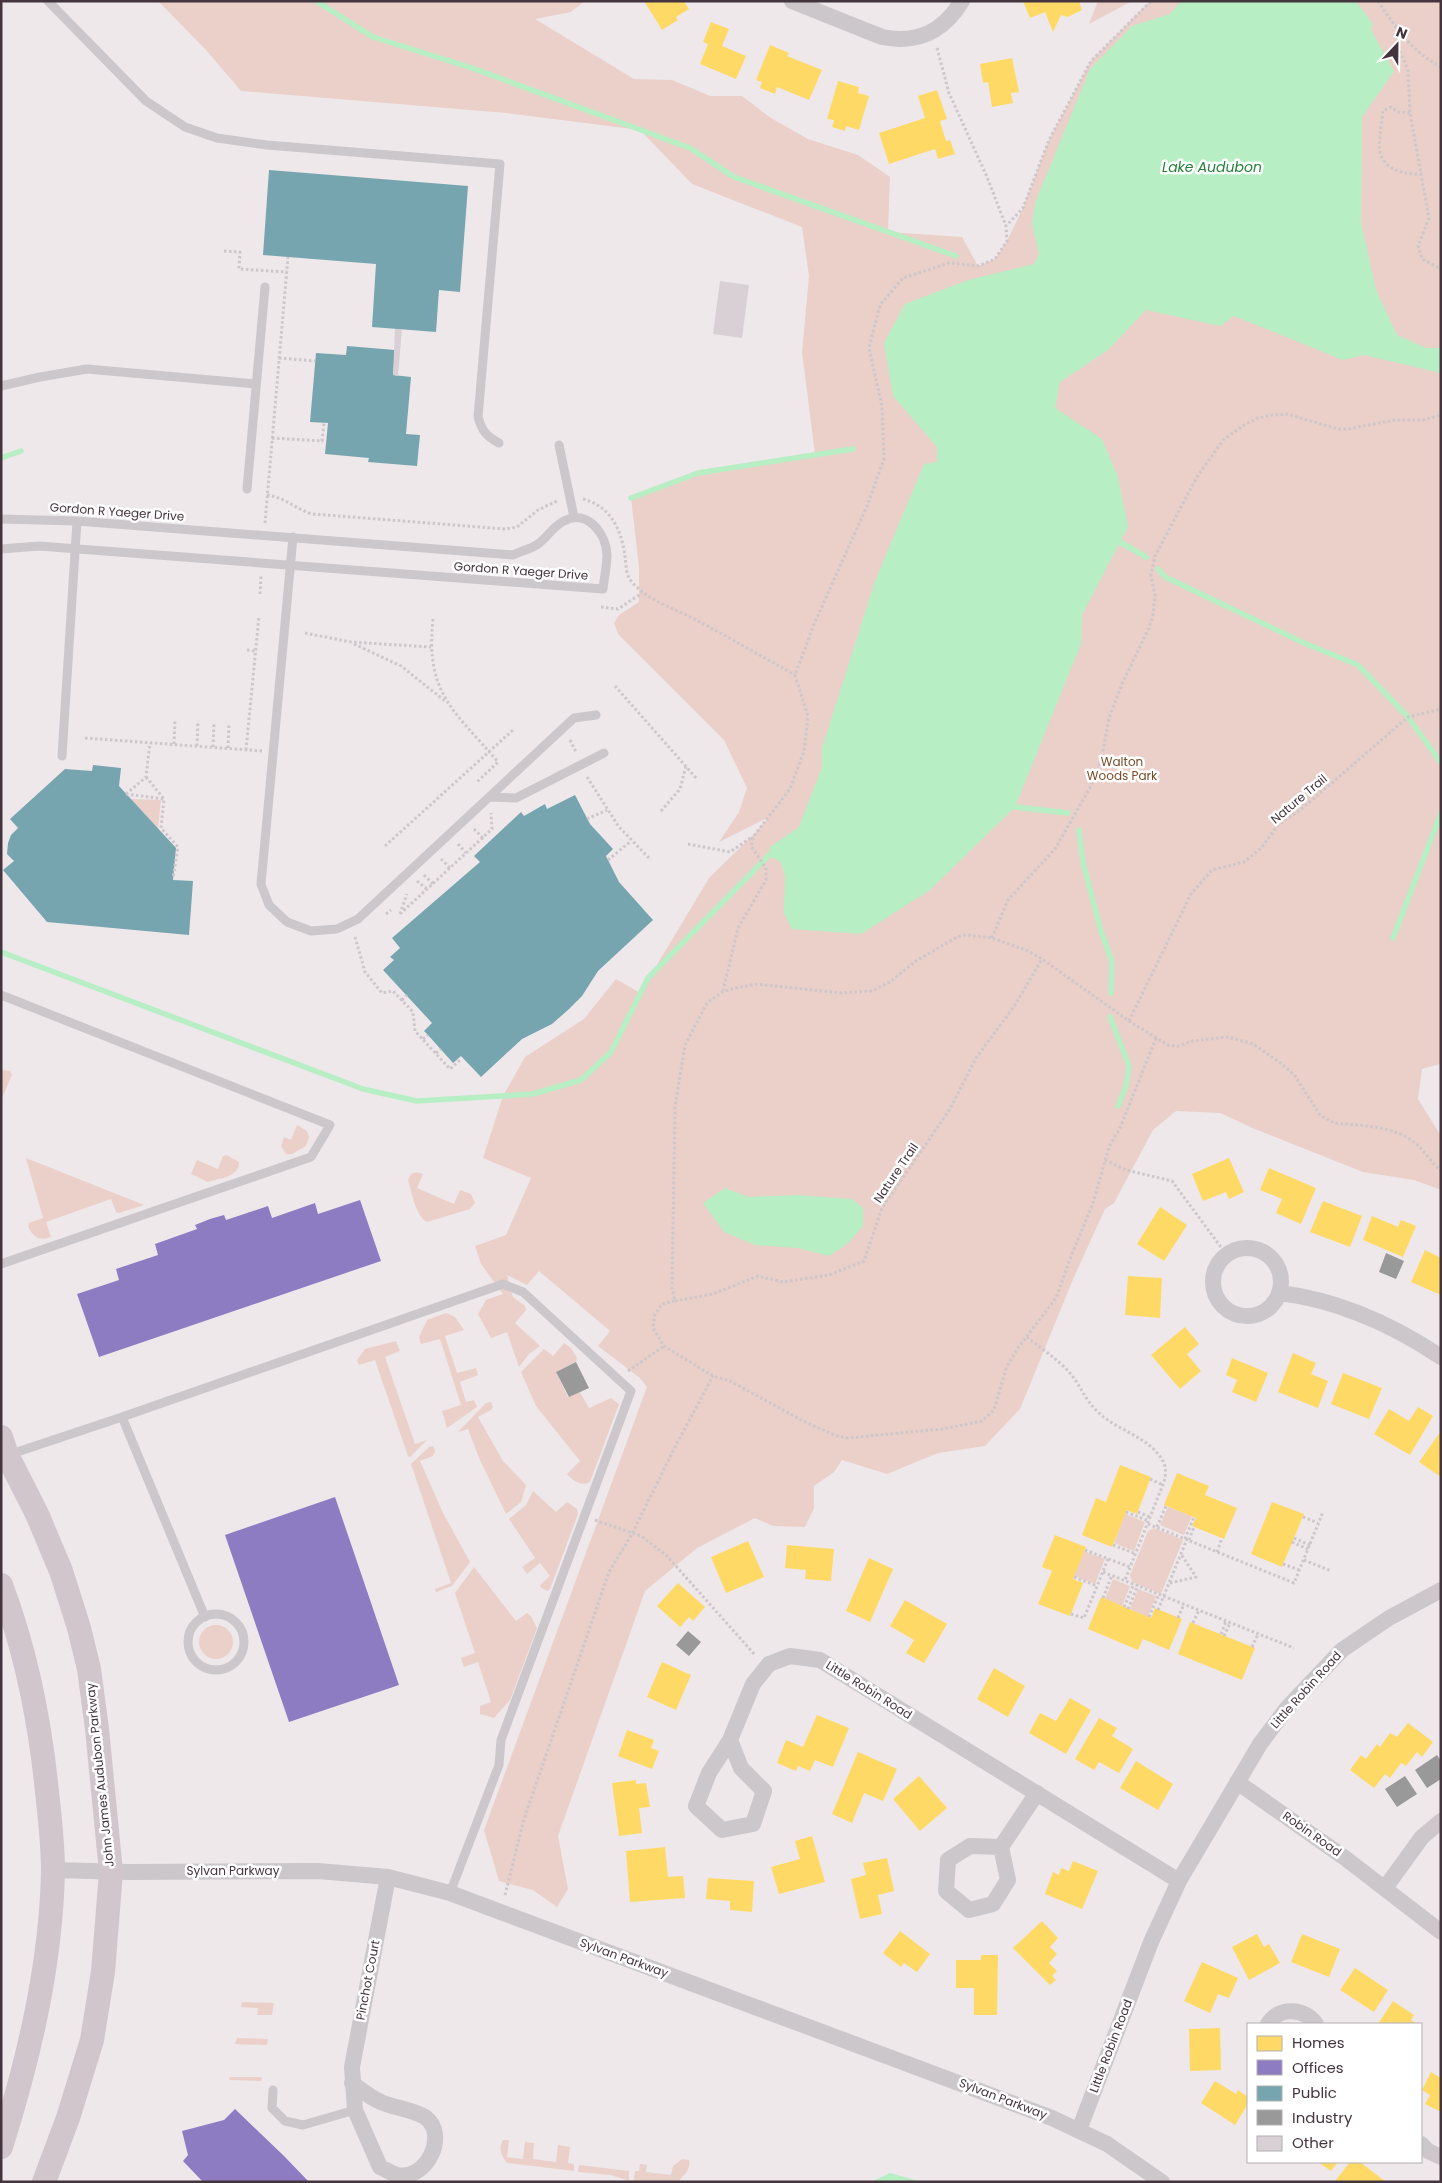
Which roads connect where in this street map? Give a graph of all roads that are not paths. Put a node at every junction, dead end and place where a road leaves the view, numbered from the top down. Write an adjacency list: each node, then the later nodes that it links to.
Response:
1 (48, 1): 7 (lane)
2 (792, 1): 3 (street)
3 (962, 1)
4 (265, 287): 5 (lane)
5 (256, 384): 6 (lane); 9 (lane)
6 (1, 386)
7 (499, 442)
8 (559, 445): 10 (lane)
9 (247, 489)
10 (574, 517): 13 (lane, Gordon R Yaeger Drive); 16 (lane, Gordon R Yaeger Drive)
11 (1, 519): 12 (lane, Gordon R Yaeger Drive)
12 (77, 521): 13 (lane, Gordon R Yaeger Drive); 14 (lane)
13 (292, 538): 16 (lane)
14 (75, 548): 15 (lane, Gordon R Yaeger Drive); 16 (lane, Gordon R Yaeger Drive); 19 (lane)
15 (1, 549)
16 (291, 566): 20 (lane)
17 (596, 715): 20 (lane)
18 (604, 753): 20 (lane)
19 (62, 756)
20 (489, 798)
21 (1, 995): 22 (lane)
22 (1, 1264)
23 (1280, 1293): 23 (street); 24 (street)
24 (1441, 1357)
25 (122, 1418): 26 (lane); 29 (lane); 40 (lane)
26 (3, 1450): 36 (main road, John James Audubon Parkway)
27 (1, 1585): 35 (main road)
28 (1441, 1590): 31 (street, Little Robin Road)
29 (205, 1617): 29 (lane)
30 (730, 1740): 30 (street); 32 (street, Little Robin Road)
31 (1237, 1782): 38 (street, Little Robin Road); 39 (street, Robin Road)
32 (1037, 1793): 34 (street); 38 (street, Little Robin Road)
33 (1441, 1821): 39 (street)
34 (1001, 1847): 34 (street)
35 (53, 1870): 36 (street, Sylvan Parkway); 49 (main road)
36 (111, 1872): 37 (street, Sylvan Parkway); 51 (main road, John James Audubon Parkway)
37 (388, 1877): 40 (street, Sylvan Parkway); 44 (street, Pinchot Court)
38 (1180, 1881): 47 (street, Little Robin Road)
39 (1385, 1888): 41 (street, Robin Road)
40 (450, 1893): 47 (street, Sylvan Parkway)
41 (1441, 1932)
42 (1269, 2023): 43 (street)
43 (1315, 2023)
44 (352, 2084): 46 (street, Pinchot Court); 46 (street, Pinchot Court)
45 (273, 2090): 46 (lane)
46 (355, 2110)
47 (1079, 2130): 52 (street, Sylvan Parkway)
48 (1422, 2145): 50 (street)
49 (1, 2146)
50 (1441, 2157)
51 (44, 2182)
52 (1162, 2182)

